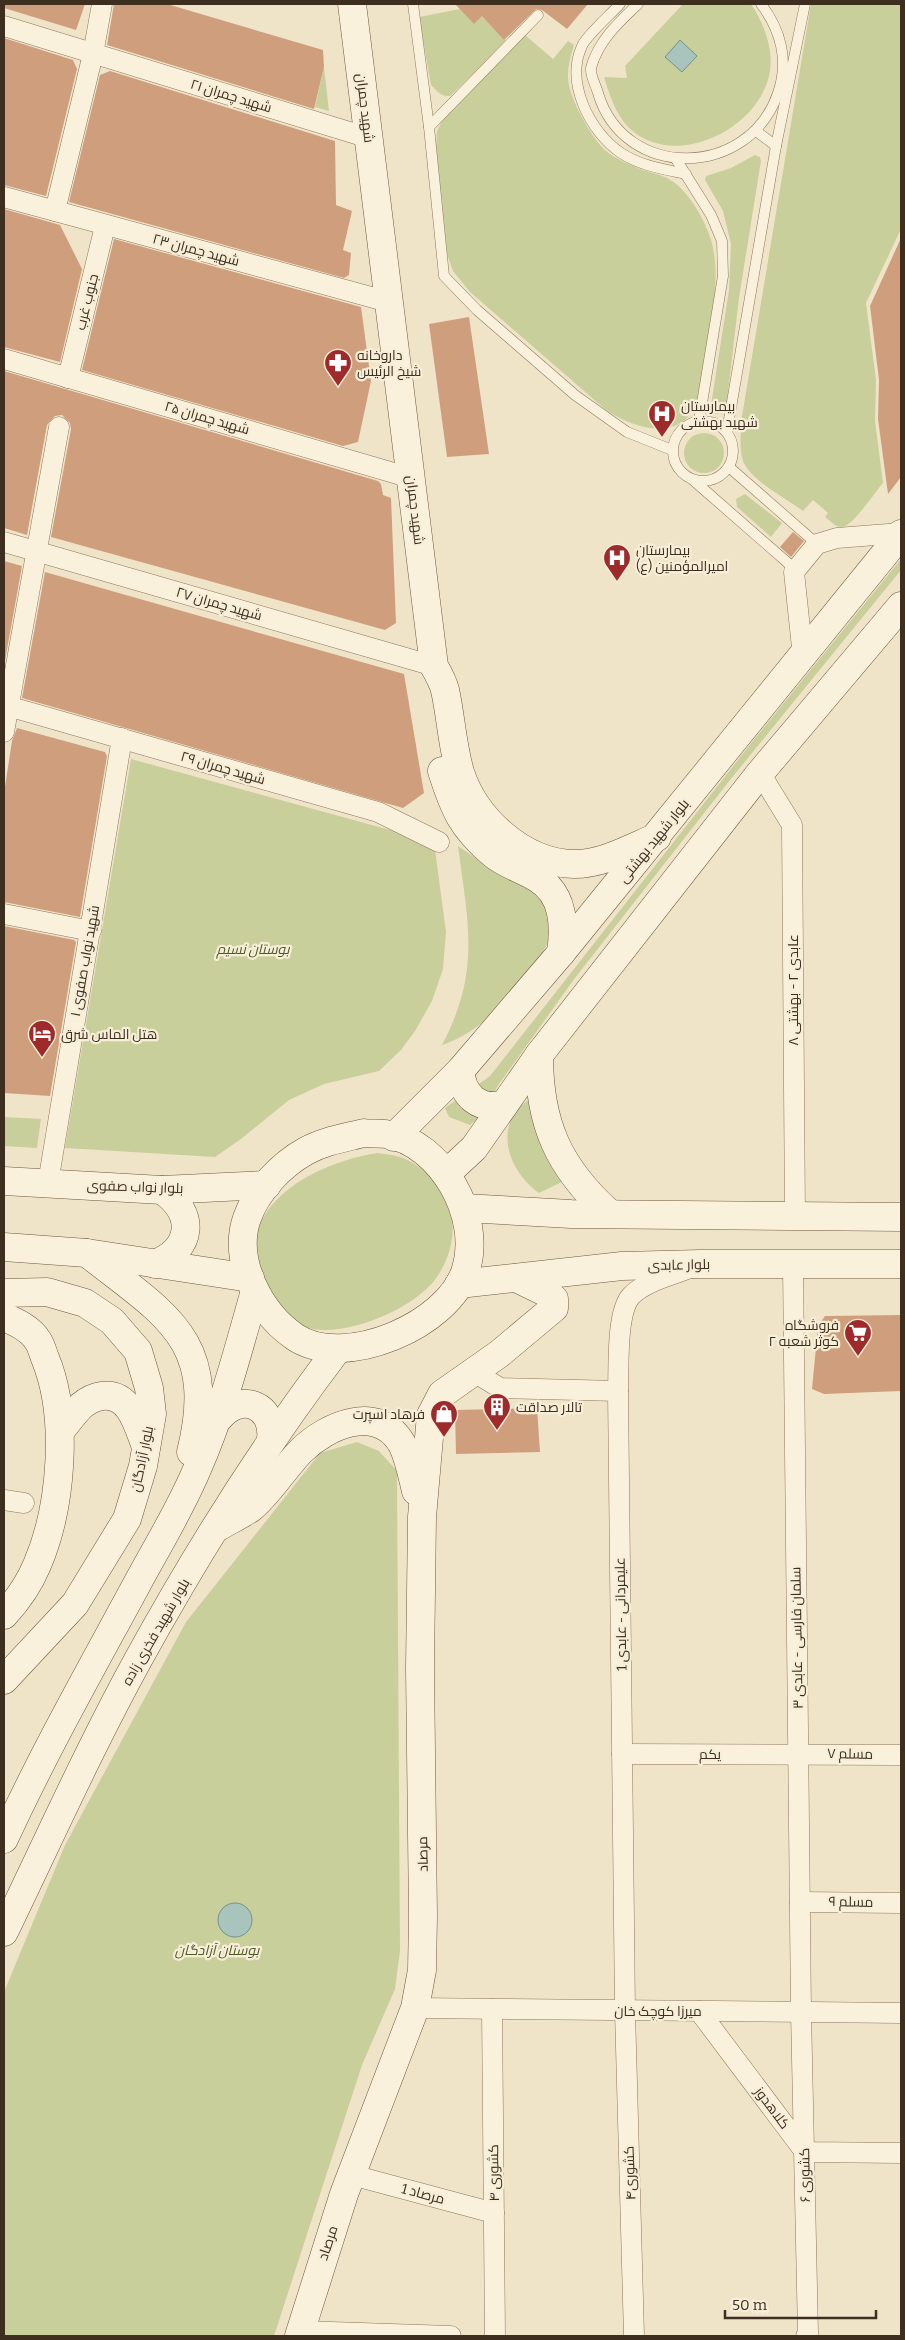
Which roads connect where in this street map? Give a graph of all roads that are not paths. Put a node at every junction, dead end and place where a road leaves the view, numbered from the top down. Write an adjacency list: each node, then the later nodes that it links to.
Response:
1 (102, 4): 13 (street)
2 (352, 4): 16 (main road, شهید چمران)
3 (413, 4): 14 (lane)
4 (620, 4): 19 (lane)
5 (638, 4): 18 (lane)
6 (761, 4): 12 (lane)
7 (796, 4): 8 (lane)
8 (804, 9): 11 (lane)
9 (538, 15): 14 (lane)
10 (4, 26): 13 (street, شهید چمران ۲۱)
11 (798, 43): 12 (lane); 17 (lane)
12 (784, 52): 15 (lane)
13 (93, 54): 16 (street, شهید چمران ۲۱); 21 (street)
14 (429, 127): 29 (lane)
15 (756, 132): 17 (lane); 18 (lane)
16 (369, 138): 23 (main road, شهید چمران)
17 (776, 146): 28 (lane)
18 (676, 159): 19 (lane)
19 (686, 174): 26 (lane)
20 (4, 196): 21 (street, شهید چمران ۲۳)
21 (55, 211): 22 (street, شهید چمران ۲۳)
22 (106, 226): 23 (street, شهید چمران ۲۳); 25 (street, جنوب غرب)
23 (389, 302): 31 (main road, شهید چمران)
24 (4, 359): 25 (street, شهید چمران ۲۵)
25 (68, 378): 31 (street, شهید چمران ۲۵)
26 (699, 421): 28 (lane); 29 (lane)
27 (59, 427): 36 (street)
28 (727, 431): 30 (lane)
29 (672, 450): 32 (lane)
30 (729, 467): 32 (lane); 35 (lane)
31 (411, 478): 40 (main road, شهید چمران)
32 (692, 480): 37 (lane)
33 (901, 533): 35 (street); 39 (main road, بلوار شهید بهشتی)
34 (4, 542): 36 (street, شهید چمران ۲۷)
35 (817, 544): 37 (street)
36 (36, 552): 40 (street, شهید چمران ۲۷); 41 (street)
37 (794, 572): 39 (street)
38 (901, 606): 44 (main road)
39 (803, 657): 45 (main road, بلوار شهید بهشتی)
40 (434, 666): 45 (main road, شهید چمران); 49 (main road)
41 (6, 705): 42 (street); 43 (street, شهید چمران ۲۹)
42 (4, 732)
43 (122, 738): 46 (street, شهید چمران ۲۹); 48 (street, شهید نواب صفوی ۱)
44 (760, 774): 50 (main road); 61 (street, عابدی ۲ - بهشتی ۸)
45 (657, 837): 49 (main road, بلوار شهید بهشتی)
46 (439, 842)
47 (4, 914): 48 (street)
48 (91, 931): 56 (street, شهید نواب صفوی ۱)
49 (562, 953): 51 (main road, بلوار شهید بهشتی)
50 (539, 1055): 52 (main road); 60 (main road)
51 (460, 1071): 52 (main road); 53 (main road, بلوار شهید بهشتی)
52 (504, 1105): 54 (main road)
53 (394, 1137): 54 (main road); 57 (main road)
54 (446, 1174): 59 (main road)
55 (4, 1180): 56 (main road, بلوار نواب صفوی)
56 (48, 1183): 58 (main road, بلوار نواب صفوی)
57 (267, 1185): 58 (main road, بلوار نواب صفوی); 70 (main road)
58 (162, 1190): 65 (main road)
59 (464, 1208): 60 (main road); 71 (main road)
60 (609, 1213): 61 (main road)
61 (795, 1216): 62 (main road)
62 (901, 1217)
63 (4, 1247): 64 (main road)
64 (87, 1253): 65 (main road); 84 (main road)
65 (155, 1264): 70 (main road)
66 (700, 1264): 67 (main road, بلوار عابدی); 69 (main road, بلوار عابدی); 76 (street, علیمردانی - عابدی 1)
67 (793, 1264): 68 (main road, بلوار عابدی); 89 (street, سلمان فارسی - عابدی ۳)
68 (901, 1264)
69 (516, 1278): 71 (main road, بلوار عابدی); 75 (main road, مرصاد)
70 (252, 1284): 74 (main road); 77 (main road)
71 (459, 1284): 74 (main road)
72 (4, 1293): 80 (main road, بلوار آزادگان)
73 (4, 1317): 78 (main road)
74 (337, 1350): 79 (main road, بلوار شهید فخری زاده)
75 (474, 1372): 76 (street); 83 (main road, مرصاد)
76 (618, 1391): 88 (street, علیمردانی - عابدی 1)
77 (218, 1418): 79 (main road); 84 (main road)
78 (61, 1430): 80 (main road); 86 (main road)
79 (272, 1440): 85 (main road, بلوار شهید فخری زاده)
80 (146, 1449): 87 (main road, بلوار آزادگان)
81 (4, 1500): 82 (street)
82 (24, 1503)
83 (422, 1517): 85 (main road); 95 (main road, مرصاد)
84 (174, 1521): 91 (main road)
85 (216, 1527): 94 (main road, بلوار شهید فخری زاده)
86 (4, 1616)
87 (4, 1680)
88 (622, 1754): 89 (street, یکم); 97 (street, علیمردانی - عابدی 1)
89 (798, 1754): 90 (street, مسلم ۷); 92 (street, سلمان فارسی - عابدی ۳)
90 (901, 1755)
91 (4, 1839)
92 (800, 1902): 93 (street, مسلم ۹); 99 (street, سلمان فارسی - عابدی ۳)
93 (901, 1903)
94 (4, 1932)
95 (415, 2008): 96 (street, میرزا کوچک خان); 103 (main road, مرصاد)
96 (492, 2009): 97 (street, میرزا کوچک خان); 104 (street, کشوری ۴)
97 (625, 2011): 98 (street, میرزا کوچک خان); 108 (street, کشوری۴)
98 (699, 2011): 99 (street, میرزا کوچک خان); 101 (street, کلاهدوز)
99 (801, 2012): 100 (street, میرزا کوچک خان); 101 (street, کشوری ۶)
100 (901, 2013)
101 (805, 2152): 102 (street); 109 (street, کشوری ۶)
102 (901, 2153)
103 (352, 2175): 104 (street, مرصاد 1); 105 (main road, مرصاد)
104 (494, 2213): 107 (street, کشوری ۴)
105 (300, 2334): 106 (street)
106 (451, 2336)
107 (495, 2336)
108 (634, 2336)
109 (806, 2336)

